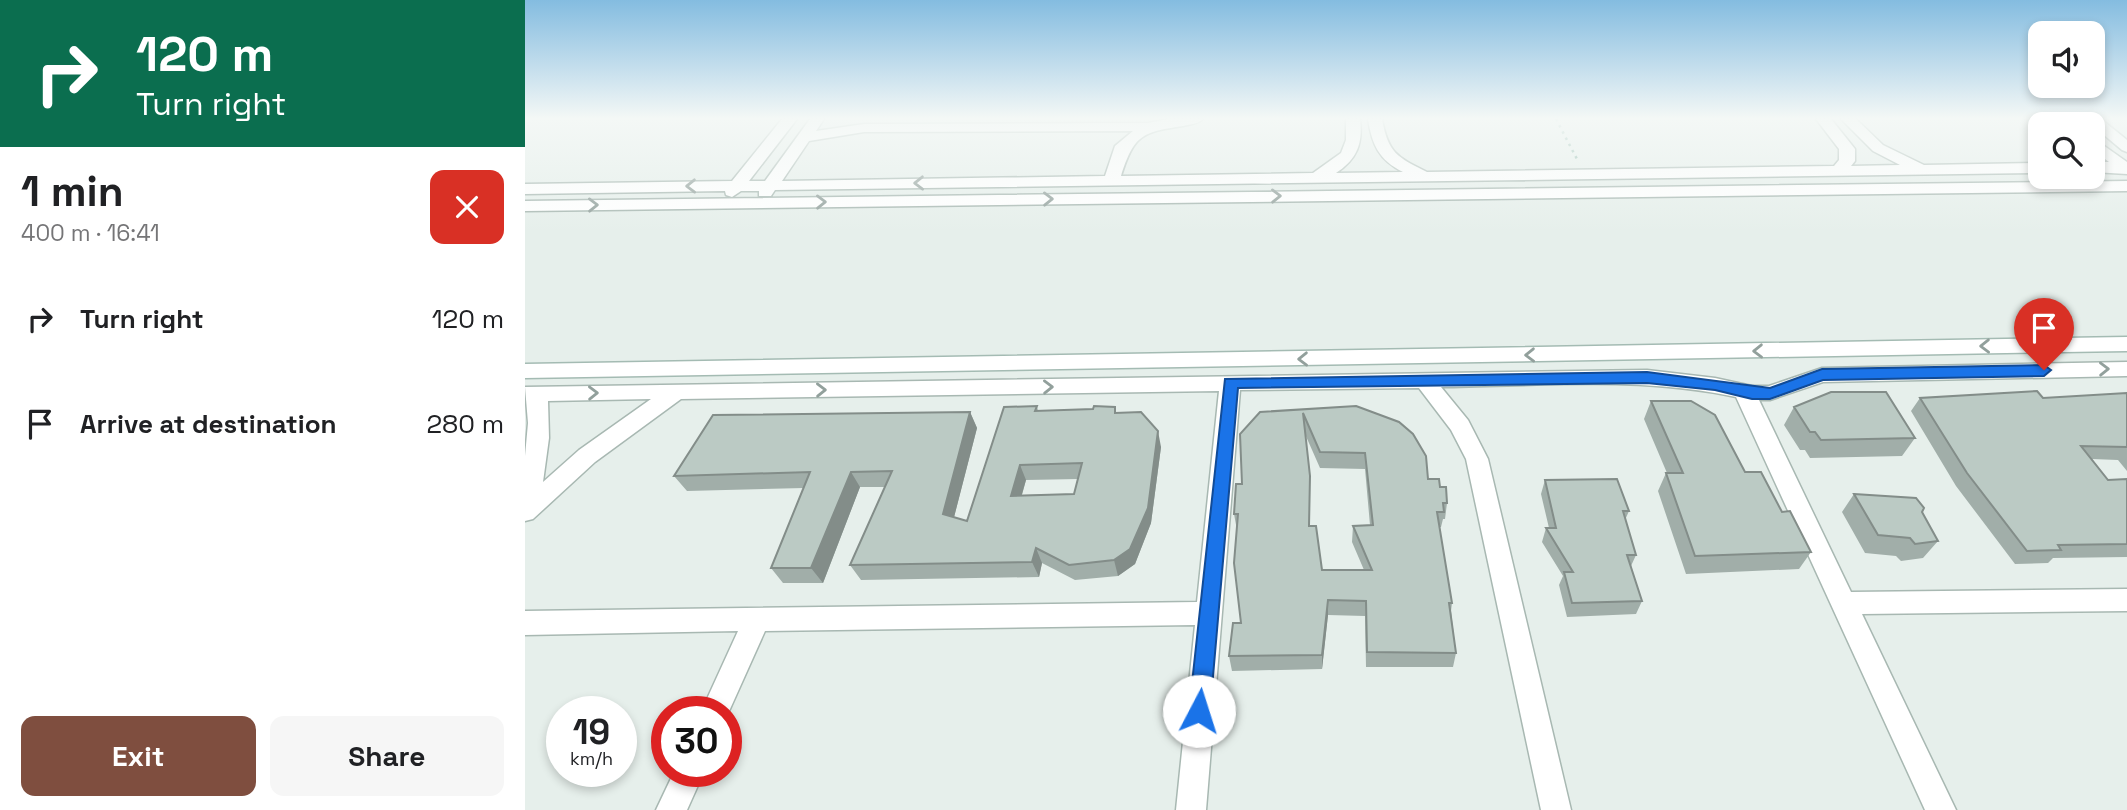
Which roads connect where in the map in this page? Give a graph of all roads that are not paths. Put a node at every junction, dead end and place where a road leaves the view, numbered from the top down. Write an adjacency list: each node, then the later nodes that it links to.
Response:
1 (761, 157): 18 (street)
2 (790, 157): 17 (street)
3 (1120, 157): 16 (street)
4 (1346, 157): 15 (street)
5 (1390, 157): 14 (street)
6 (1847, 157): 13 (street)
7 (1896, 157): 12 (street)
8 (2111, 157): 11 (street)
9 (2105, 167): 11 (street)
10 (2028, 168): 12 (street)
11 (2125, 168)
12 (1923, 170): 13 (street)
13 (1838, 171): 14 (street)
14 (1423, 176): 15 (street)
15 (1316, 178): 16 (street)
16 (1112, 180): 17 (street, one-way to 17)
17 (770, 185): 18 (street); 21 (street)
18 (738, 186): 20 (street, one-way to 20); 22 (street)
19 (2127, 186): 21 (street, one-way to 19)
20 (525, 189)
21 (757, 203): 22 (street)
22 (723, 204): 23 (street, one-way to 22)
23 (525, 206)
24 (2127, 344): 26 (street, one-way to 26)
25 (2127, 369): 29 (street, one-way to 25)
26 (525, 371)
27 (1423, 380): 28 (street); 29 (street); 42 (street)
28 (1230, 383): 30 (street, one-way to 28); 35 (street)
29 (1744, 391): 34 (street)
30 (676, 392): 31 (street, one-way to 30); 32 (street)
31 (531, 394): 32 (street)
32 (525, 512)
33 (2127, 600): 34 (street)
34 (1844, 603): 43 (street)
35 (1207, 613): 36 (street); 41 (street)
36 (757, 619): 37 (street); 38 (street)
37 (525, 623)
38 (722, 696)
39 (682, 787): 40 (street)
40 (671, 810)
41 (1191, 810)
42 (1556, 810)
43 (1941, 810)

